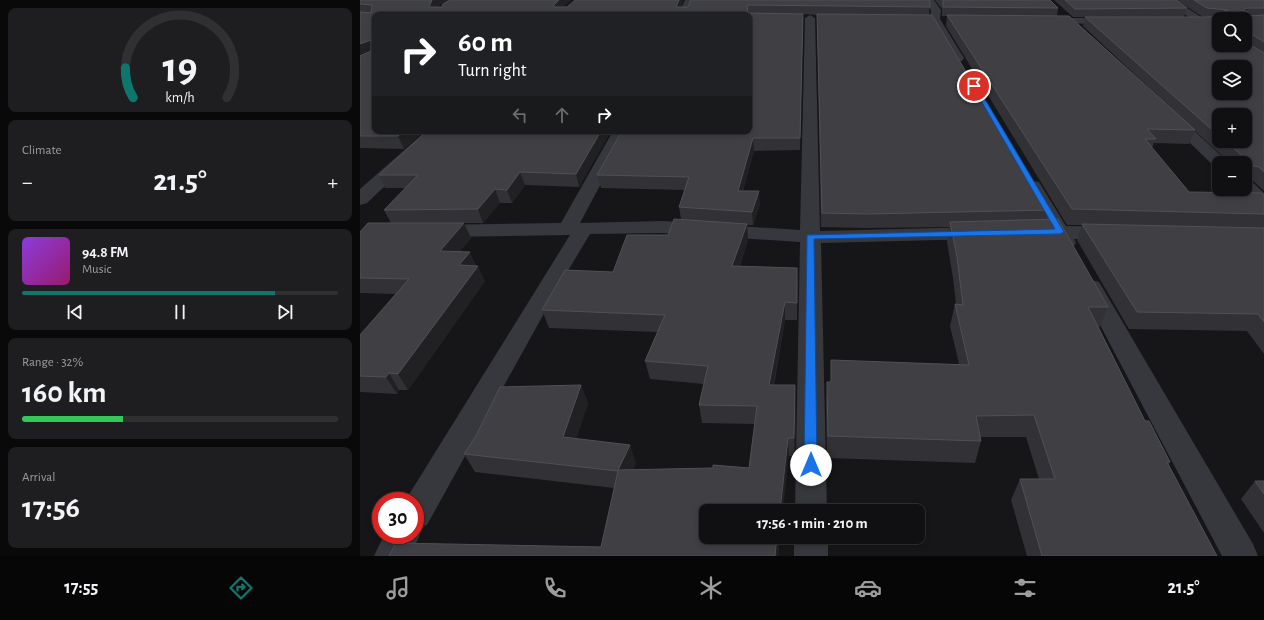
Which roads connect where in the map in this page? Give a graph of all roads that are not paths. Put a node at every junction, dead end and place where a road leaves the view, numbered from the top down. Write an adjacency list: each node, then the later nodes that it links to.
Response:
1 (690, 0): 4 (street)
2 (1167, 0): 9 (street)
3 (1057, 11): 11 (street)
4 (684, 12)
5 (935, 15): 15 (street)
6 (810, 18): 28 (street)
7 (1037, 21): 11 (street)
8 (1177, 21): 9 (street)
9 (1200, 21): 10 (street); 13 (street)
10 (1212, 21)
11 (1068, 22): 12 (street); 14 (street)
12 (1122, 22)
13 (1212, 29)
14 (1079, 32)
15 (967, 74)
16 (1159, 105): 19 (street)
17 (432, 134): 22 (street)
18 (620, 134): 24 (street)
19 (1214, 156)
20 (1024, 170): 26 (street)
21 (1252, 192): 23 (street)
22 (360, 199)
23 (1264, 203)
24 (575, 229): 25 (street); 28 (street); 29 (street)
25 (415, 231)
26 (1060, 232): 27 (street); 28 (street); 35 (street)
27 (1123, 233)
28 (810, 236): 30 (street)
29 (424, 499)
30 (811, 504)
31 (398, 544): 33 (street)
32 (811, 544): 34 (street)
33 (391, 556)
34 (811, 556)
35 (1241, 556)

